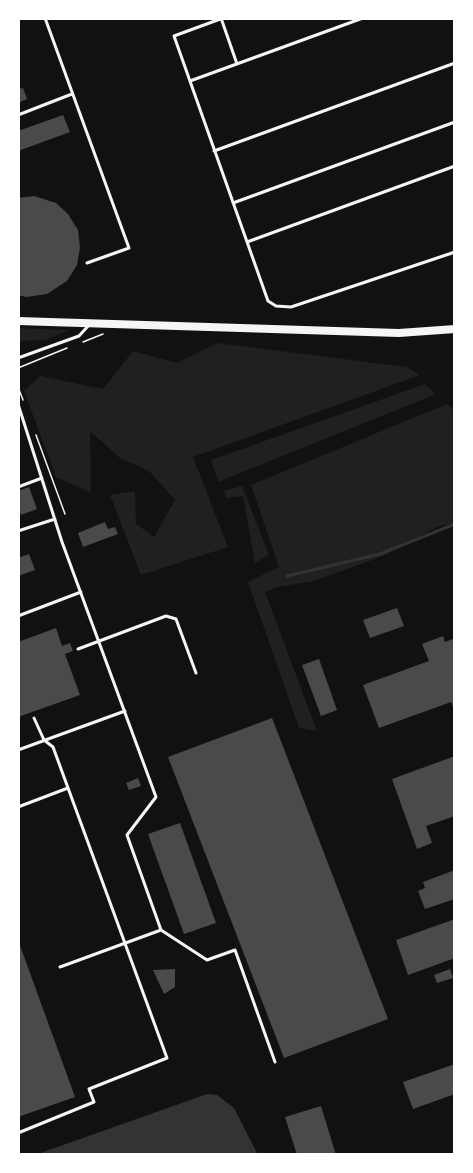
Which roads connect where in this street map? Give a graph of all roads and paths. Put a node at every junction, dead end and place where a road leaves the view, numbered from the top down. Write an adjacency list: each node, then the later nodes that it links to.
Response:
1 (45, 18): 8 (lane)
2 (221, 18): 6 (lane); 7 (lane)
3 (363, 18): 4 (lane)
4 (357, 19): 6 (lane)
5 (455, 63): 11 (lane)
6 (237, 64): 7 (lane)
7 (189, 81): 11 (lane)
8 (73, 94): 9 (lane); 16 (lane)
9 (18, 116)
10 (455, 122): 13 (lane)
11 (214, 151): 13 (lane)
12 (455, 166): 14 (lane)
13 (233, 203): 14 (lane)
14 (247, 242): 15 (lane)
15 (455, 252)
16 (87, 262)
17 (18, 321): 18 (street)
18 (91, 324): 19 (street); 23 (lane)
19 (455, 329)
20 (106, 333): 21 (path)
21 (78, 344)
22 (68, 347): 24 (path)
23 (18, 358)
24 (18, 368)
25 (18, 387): 27 (path)
26 (18, 404): 29 (lane)
27 (24, 404)
28 (32, 426): 31 (path)
29 (42, 478): 30 (lane); 32 (lane)
30 (18, 487)
31 (65, 514)
32 (55, 519): 33 (lane); 34 (lane)
33 (18, 531)
34 (81, 591): 35 (lane); 36 (lane)
35 (18, 616)
36 (98, 640): 37 (lane); 38 (lane); 39 (lane)
37 (78, 649)
38 (196, 673)
39 (125, 711): 41 (lane); 45 (lane)
40 (34, 718): 41 (lane)
41 (44, 741): 42 (lane); 43 (lane)
42 (18, 750)
43 (68, 788): 44 (lane); 46 (lane)
44 (18, 807)
45 (161, 930): 46 (lane); 48 (lane)
46 (125, 944): 47 (lane); 49 (lane)
47 (60, 967)
48 (275, 1062)
49 (18, 1133)

